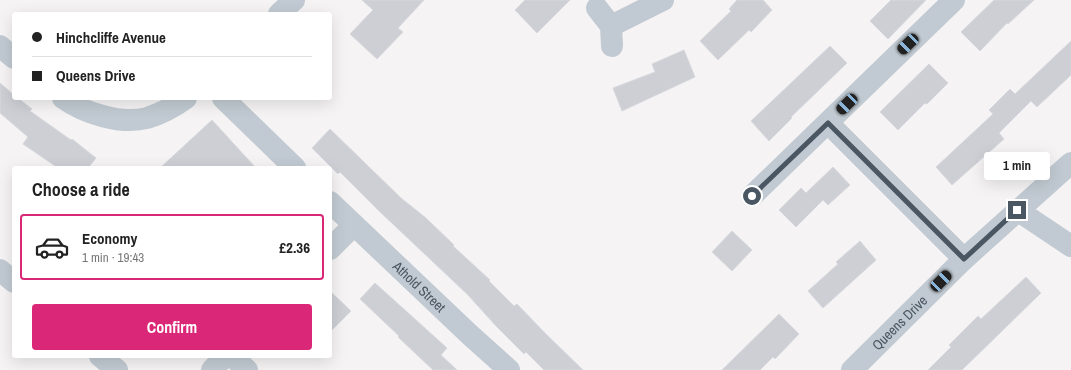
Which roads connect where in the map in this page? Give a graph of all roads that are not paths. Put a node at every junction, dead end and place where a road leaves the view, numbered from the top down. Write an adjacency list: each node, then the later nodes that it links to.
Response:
1 (294, 0): 5 (street)
2 (663, 0): 4 (street)
3 (954, 0): 11 (street)
4 (597, 8)
5 (281, 12)
6 (0, 46): 7 (street)
7 (12, 56)
8 (67, 100): 9 (street)
9 (183, 100)
10 (224, 100): 13 (street)
11 (828, 123): 14 (street); 20 (street)
12 (1071, 162): 16 (street, Queens Drive)
13 (293, 166)
14 (752, 196)
15 (332, 204): 17 (street, Athold Street)
16 (1017, 210): 18 (street); 20 (street, Queens Drive)
17 (354, 225): 19 (street); 29 (street, Athold Street)
18 (1071, 246)
19 (332, 247)
20 (964, 259): 30 (street, Queens Drive)
21 (0, 270): 22 (street)
22 (12, 280)
23 (102, 358): 26 (street)
24 (223, 358): 27 (street)
25 (234, 358): 28 (street)
26 (116, 370)
27 (212, 370)
28 (247, 370)
29 (508, 370)
30 (852, 370)

